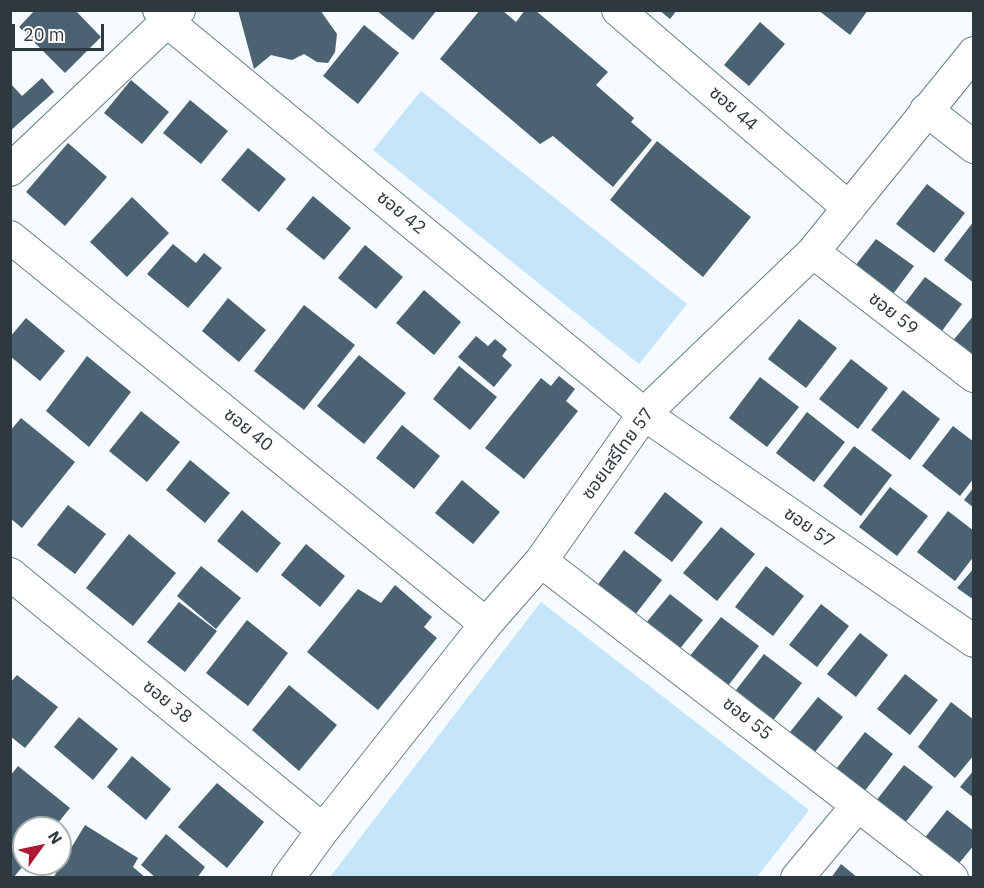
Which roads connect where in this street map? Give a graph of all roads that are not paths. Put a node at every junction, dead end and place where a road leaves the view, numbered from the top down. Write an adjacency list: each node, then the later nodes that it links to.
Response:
1 (618, 10): 7 (street, ซอย 44)
2 (169, 14): 6 (street); 11 (street, ซอย 42)
3 (974, 52): 4 (street, ซอยเสรีไทย 57)
4 (926, 110): 5 (street); 7 (street, ซอยเสรีไทย 57)
5 (974, 147)
6 (10, 170)
7 (849, 208): 9 (street, ซอยเสรีไทย 57)
8 (10, 237): 14 (street, ซอย 40)
9 (813, 252): 10 (street, ซอย 59); 11 (street, ซอยเสรีไทย 57)
10 (974, 376)
11 (644, 414): 12 (street, ซอยเสรีไทย 57); 15 (street, ซอย 57)
12 (542, 561): 14 (street, ซอยเสรีไทย 57); 16 (street, ซอย 55)
13 (10, 574): 17 (street, ซอย 38)
14 (486, 624): 17 (street, ซอยเสรีไทย 57)
15 (974, 641)
16 (858, 805): 19 (street); 20 (street, ซอย 55)
17 (323, 830): 18 (street, ซอยเสรีไทย 57)
18 (288, 878)
19 (797, 878)
20 (952, 878)

